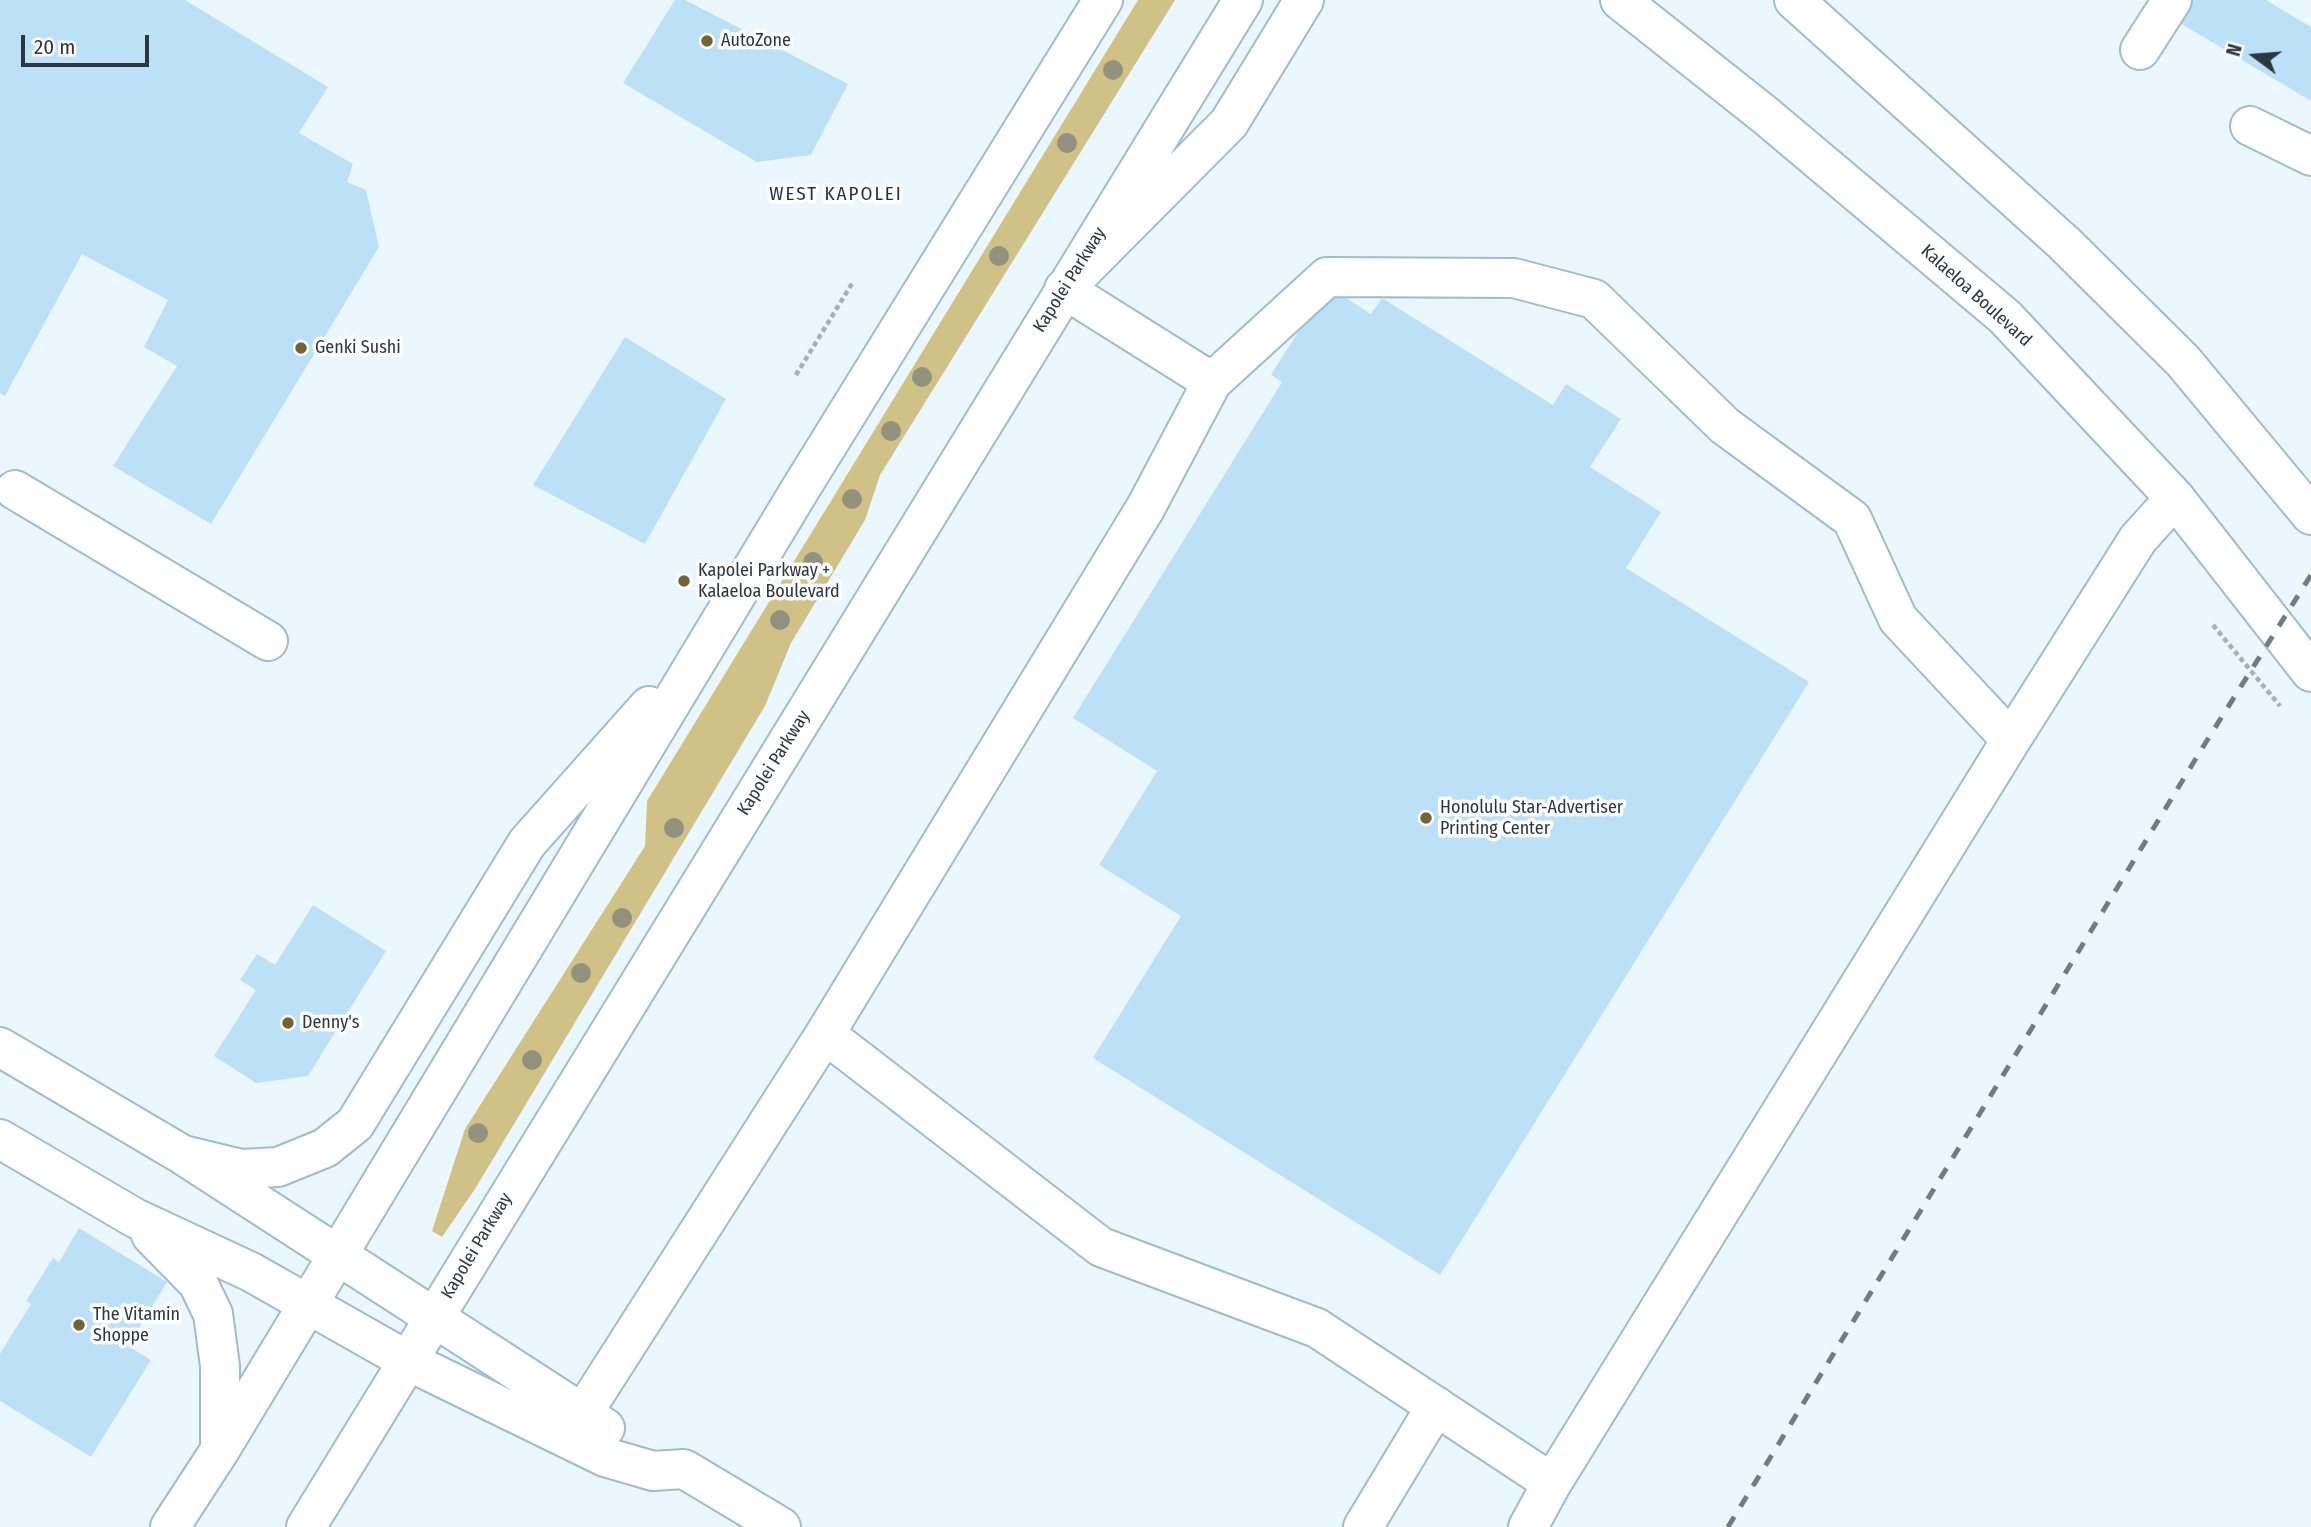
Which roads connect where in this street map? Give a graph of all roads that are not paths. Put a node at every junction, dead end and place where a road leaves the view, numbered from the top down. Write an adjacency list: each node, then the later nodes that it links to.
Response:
1 (1243, 0): 10 (street, Kapolei Parkway)
2 (1304, 0): 10 (street)
3 (1620, 0): 13 (street, Kalaeloa Boulevard)
4 (1794, 0): 14 (street)
5 (2172, 0): 7 (street)
6 (1102, 1): 15 (street)
7 (2140, 50)
8 (2250, 126): 9 (street)
9 (2311, 156)
10 (1064, 289): 11 (street); 26 (street, Kapolei Parkway)
11 (1212, 382): 18 (street); 19 (street)
12 (15, 490): 16 (street)
13 (2175, 498): 17 (street, Kalaeloa Boulevard); 18 (street)
14 (2311, 515)
15 (713, 634): 22 (street); 24 (street)
16 (268, 641)
17 (2311, 672)
18 (2011, 740): 32 (street)
19 (825, 1034): 28 (street); 29 (street)
20 (0, 1047): 22 (street)
21 (0, 1139): 23 (street)
22 (183, 1155): 24 (street)
23 (135, 1218): 25 (street); 30 (street)
24 (338, 1254): 25 (street); 26 (street)
25 (308, 1305): 27 (street); 30 (street)
26 (434, 1317): 27 (street, Kapolei Parkway); 29 (street)
27 (408, 1361): 31 (street); 34 (street, Kapolei Parkway)
28 (1436, 1406): 32 (street); 36 (street)
29 (583, 1413): 31 (street)
30 (220, 1450): 33 (street)
31 (653, 1472): 35 (street)
32 (1552, 1483): 37 (street)
33 (170, 1527)
34 (306, 1527)
35 (781, 1527)
36 (1363, 1527)
37 (1528, 1527)

